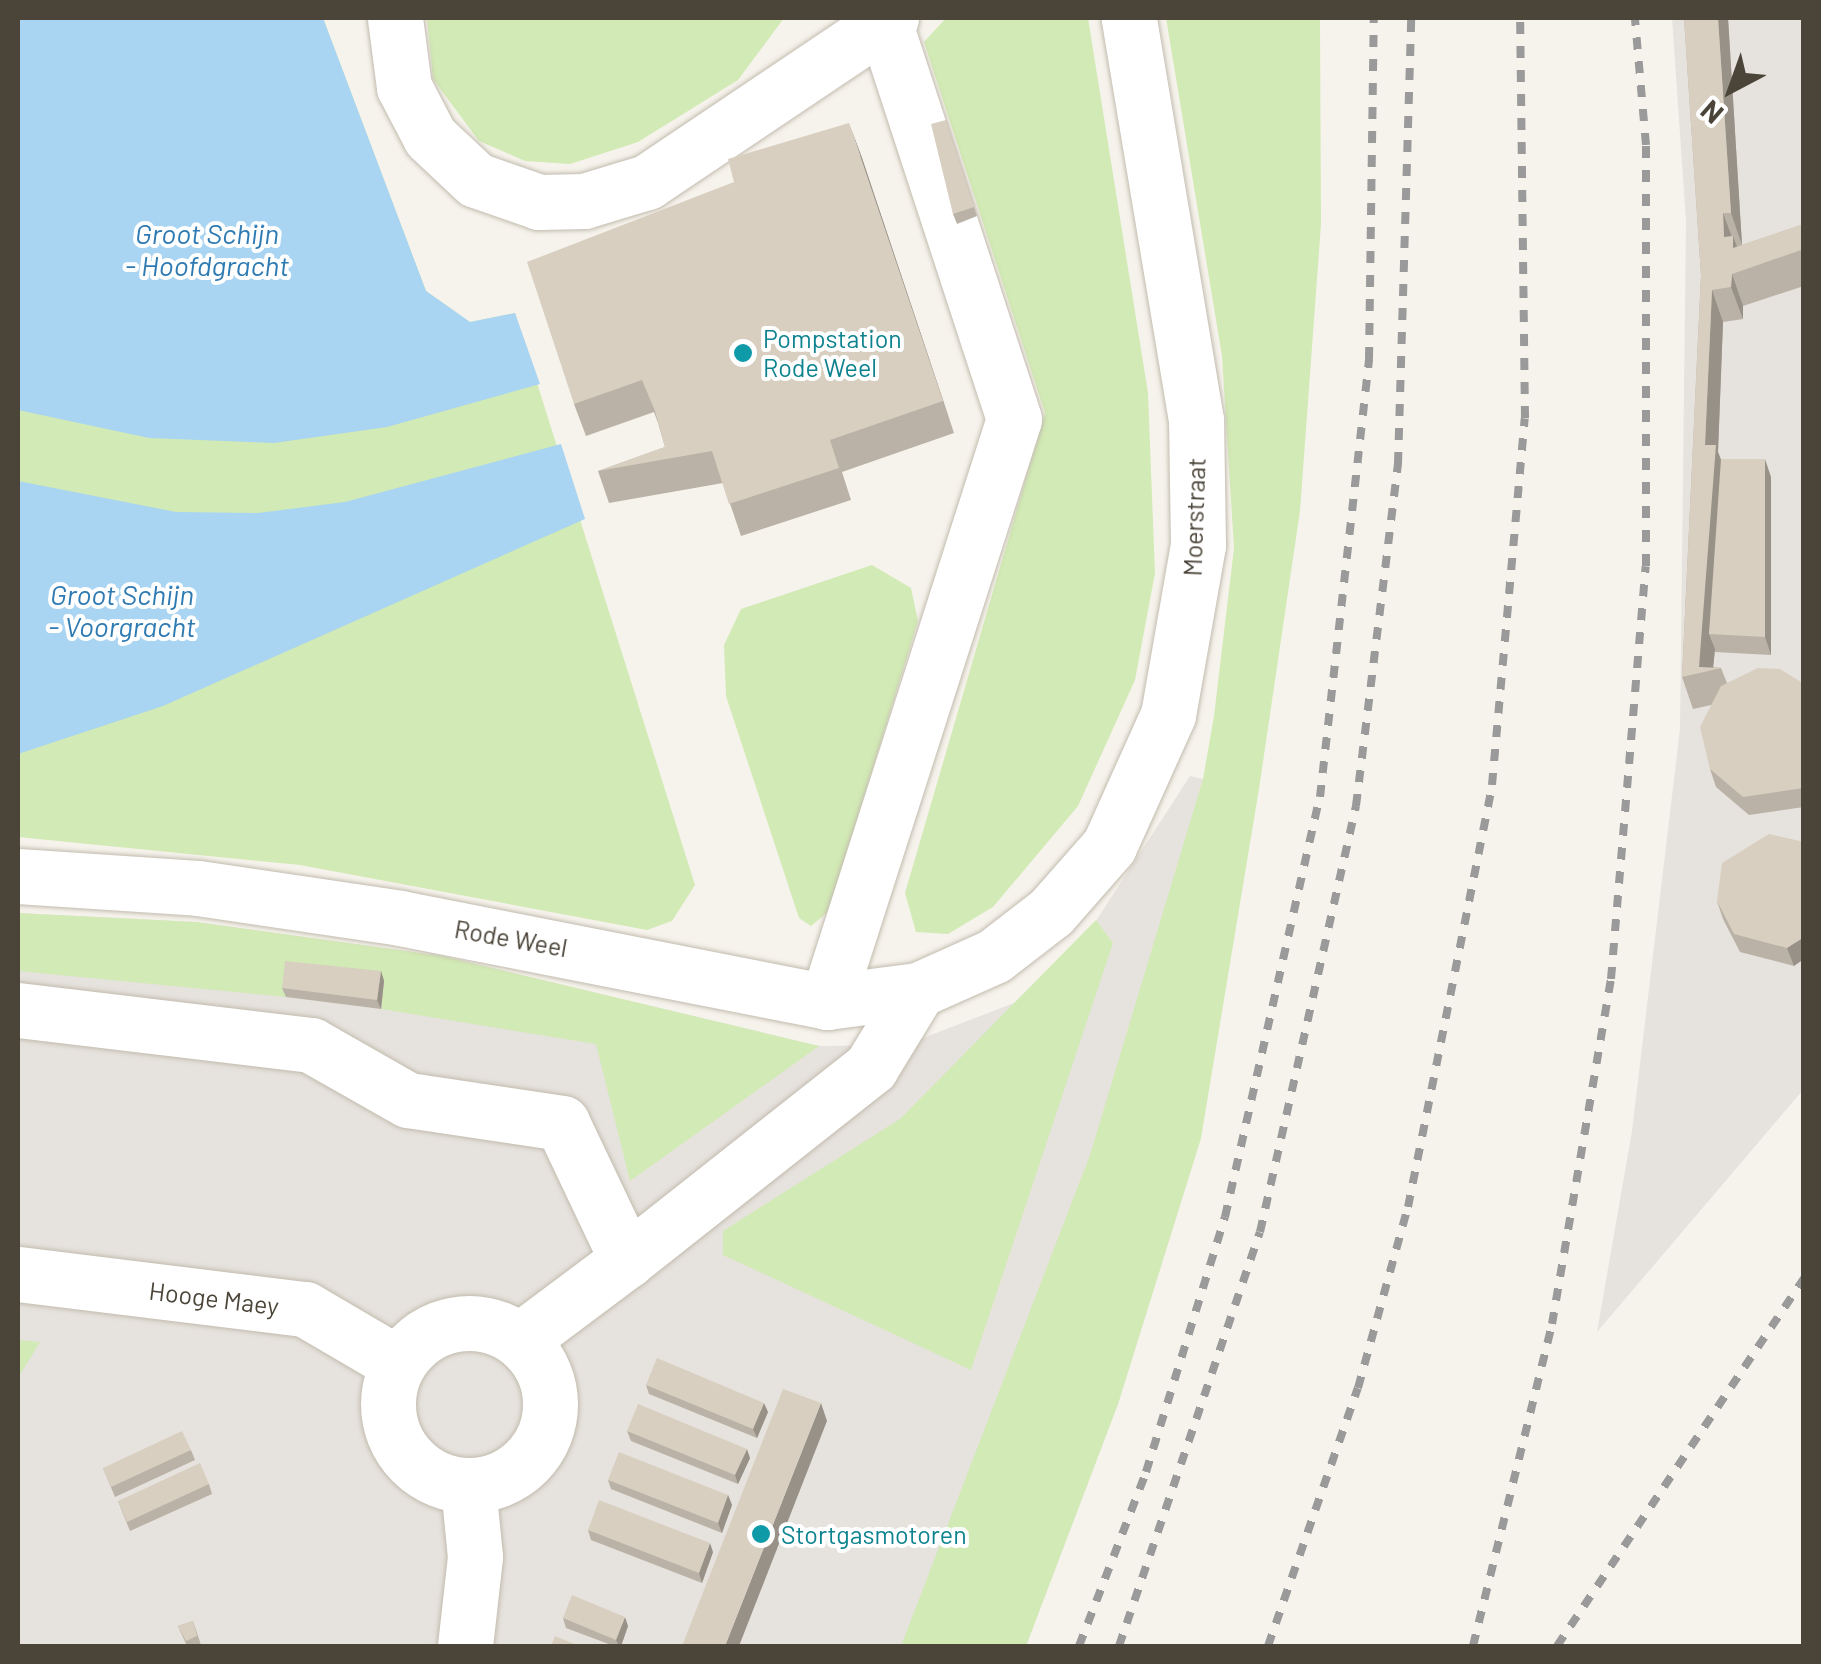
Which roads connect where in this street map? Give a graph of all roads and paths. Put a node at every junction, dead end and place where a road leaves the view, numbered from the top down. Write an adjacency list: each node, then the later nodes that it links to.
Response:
1 (396, 18): 3 (street)
2 (1129, 18): 5 (street, Moerstraat)
3 (887, 19): 7 (street)
4 (18, 876): 7 (street, Rode Weel)
5 (994, 956): 6 (street, Rode Weel)
6 (918, 990): 7 (street, Rode Weel); 9 (street)
7 (827, 1002)
8 (18, 1010): 9 (street)
9 (627, 1260): 11 (street)
10 (18, 1274): 12 (street, Hooge Maey)
11 (520, 1340): 12 (street); 13 (street)
12 (397, 1363): 13 (street)
13 (468, 1486): 14 (street)
14 (465, 1646)

